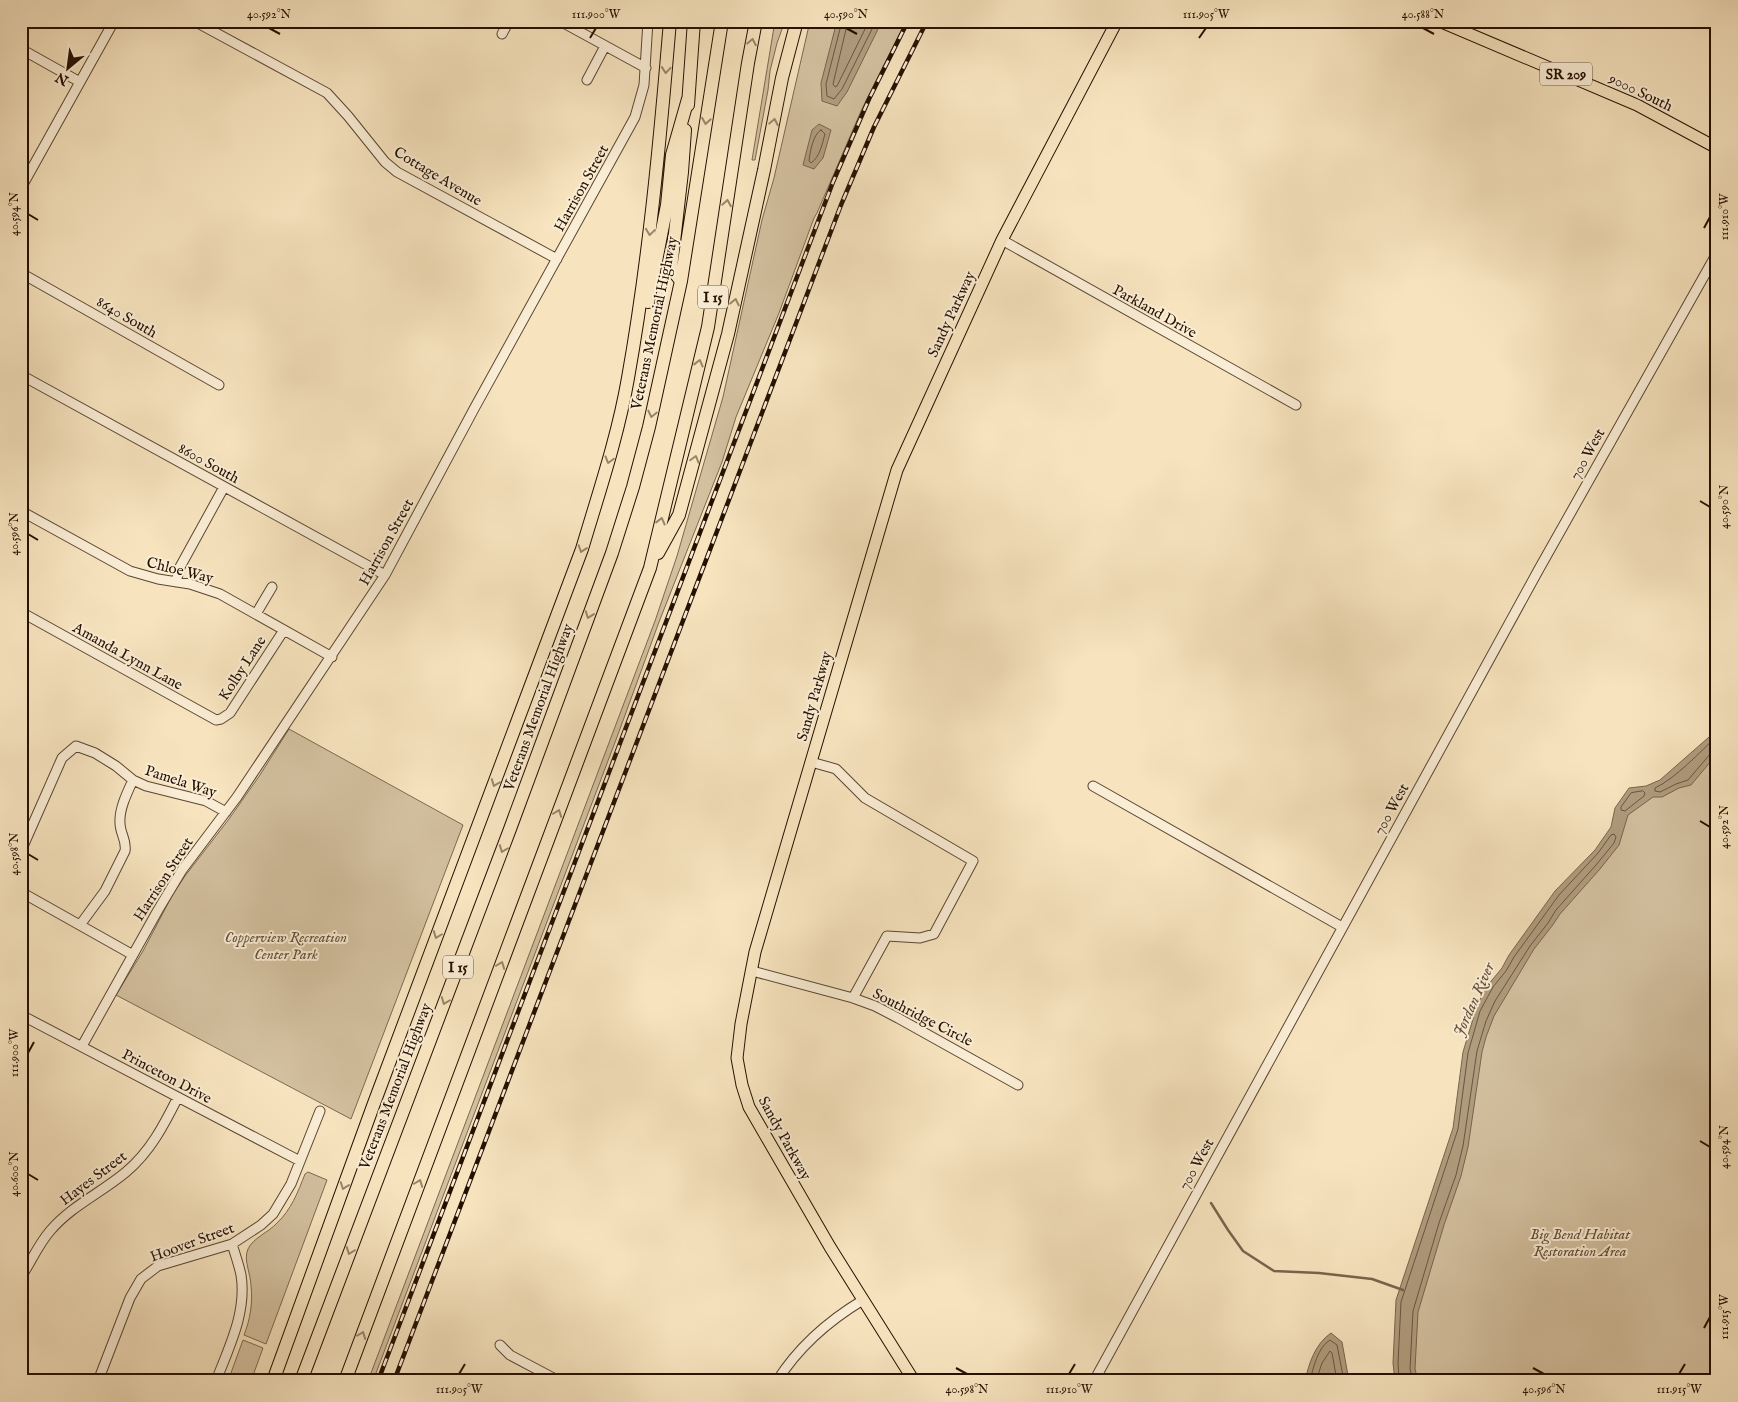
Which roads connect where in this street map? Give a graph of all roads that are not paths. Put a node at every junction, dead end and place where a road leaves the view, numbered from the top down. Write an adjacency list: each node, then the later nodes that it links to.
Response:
1 (114, 21): 18 (street)
2 (194, 21): 24 (street, Cottage Avenue)
3 (509, 21): 13 (street)
4 (560, 21): 14 (street)
5 (648, 21): 16 (street, Harrison Street)
6 (670, 21): 30 (highway, one-way to 30)
7 (694, 21): 19 (highway)
8 (722, 21): 26 (highway, Veterans Memorial Highway / I 15, one-way to 26)
9 (756, 21): 33 (highway, I 15, one-way to 9)
10 (797, 21): 33 (highway, one-way to 10)
11 (1116, 21): 22 (main road, Sandy Parkway)
12 (1439, 21): 20 (main road, 9000 South / SR 209)
13 (502, 34)
14 (605, 46): 16 (street); 17 (street)
15 (21, 49): 18 (street)
16 (646, 68): 24 (street, Harrison Street)
17 (587, 80)
18 (80, 82): 21 (street)
19 (688, 99): 26 (highway); 30 (highway)
20 (1717, 148)
21 (21, 188)
22 (1002, 240): 29 (street, Parkland Drive); 42 (main road, Sandy Parkway)
23 (1717, 252): 49 (street, 700 West)
24 (557, 260): 34 (street, Harrison Street)
25 (21, 273): 28 (street, 8640 South)
26 (682, 281): 66 (highway, Veterans Memorial Highway / I 15, one-way to 66)
27 (21, 374): 31 (street, 8600 South)
28 (219, 385)
29 (1296, 405)
30 (619, 417): 65 (highway, one-way to 65)
31 (224, 487): 34 (street, 8600 South); 35 (street)
32 (21, 511): 35 (street, Chloe Way)
33 (650, 568): 67 (highway, I 15, one-way to 33)
34 (385, 575): 40 (street, Harrison Street)
35 (176, 582): 38 (street, Chloe Way)
36 (272, 587): 38 (street)
37 (21, 612): 41 (street, Amanda Lynn Lane)
38 (256, 614): 39 (street, Chloe Way)
39 (284, 630): 40 (street, Chloe Way); 41 (street, Kolby Lane)
40 (332, 656): 45 (street, Harrison Street)
41 (222, 720)
42 (811, 762): 51 (main road, Sandy Parkway); 52 (street)
43 (133, 780): 45 (street, Pamela Way); 46 (street, Pamela Way); 48 (street)
44 (1093, 786): 49 (street)
45 (226, 812): 50 (street, Harrison Street)
46 (21, 851)
47 (21, 892): 48 (street)
48 (80, 925): 50 (street)
49 (1342, 927): 71 (street, 700 West)
50 (133, 955): 54 (street, Harrison Street)
51 (752, 971): 52 (street, Southridge Circle); 61 (main road, Sandy Parkway)
52 (853, 998): 55 (street, Southridge Circle)
53 (21, 1015): 54 (street, Princeton Drive)
54 (82, 1046): 56 (street, Princeton Drive)
55 (1018, 1085)
56 (178, 1098): 58 (street, Princeton Drive); 60 (street, Hayes Street)
57 (320, 1111): 58 (street, Hoover Street)
58 (300, 1161): 59 (street, Hoover Street)
59 (232, 1244): 63 (street, Hoover Street); 64 (street)
60 (21, 1277)
61 (863, 1300): 69 (street); 70 (main road, Sandy Parkway)
62 (500, 1345): 68 (street)
63 (98, 1381)
64 (216, 1381)
65 (274, 1381)
66 (301, 1381)
67 (345, 1381)
68 (560, 1381)
69 (777, 1381)
70 (914, 1381)
71 (1094, 1381)

